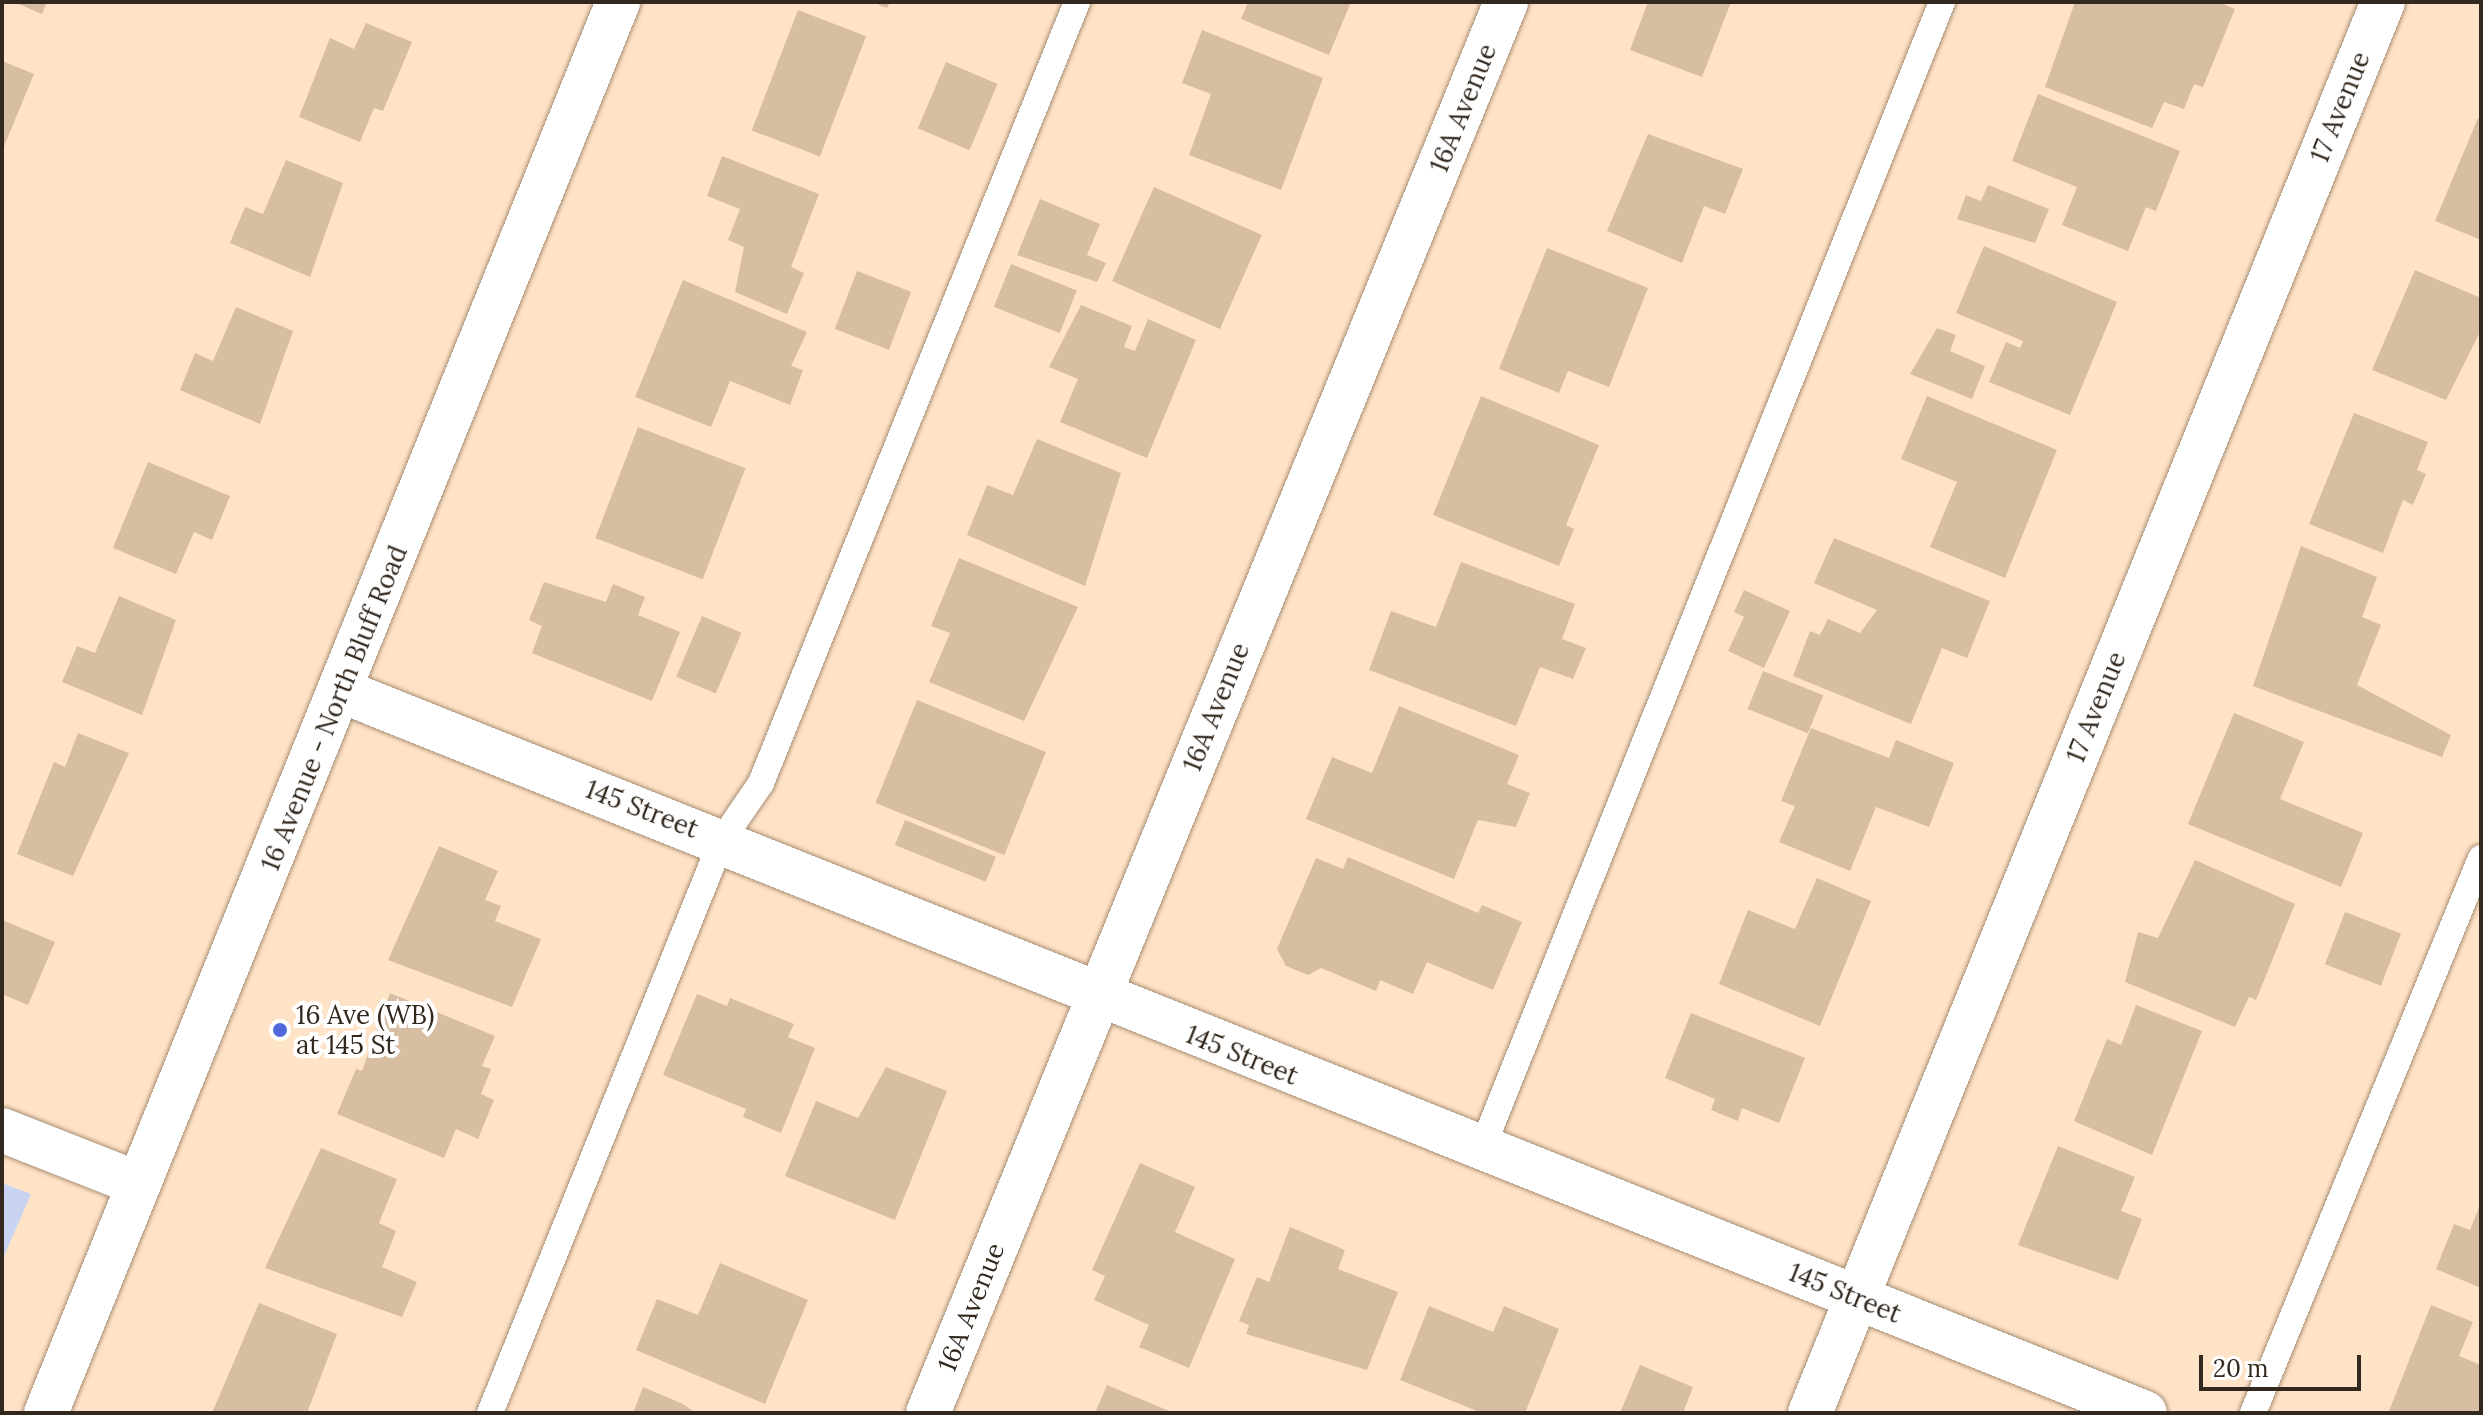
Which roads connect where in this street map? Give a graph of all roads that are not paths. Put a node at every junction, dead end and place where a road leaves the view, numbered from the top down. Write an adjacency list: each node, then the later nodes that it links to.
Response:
1 (618, 2): 6 (street, 16 Avenue - North Bluff Road)
2 (1077, 2): 7 (lane)
3 (1506, 2): 9 (street, 16A Avenue)
4 (1942, 2): 11 (lane)
5 (2383, 2): 13 (street, 17 Avenue)
6 (342, 691): 7 (street, 145 Street); 12 (street, 16 Avenue - North Bluff Road)
7 (722, 840): 9 (street, 145 Street); 15 (lane)
8 (2481, 858): 19 (lane)
9 (1097, 997): 11 (street, 145 Street); 16 (street, 16A Avenue)
10 (2, 1130): 12 (street)
11 (1481, 1151): 13 (street, 145 Street)
12 (139, 1184): 14 (street, 16 Avenue - North Bluff Road)
13 (1856, 1297): 17 (street, 17 Avenue); 18 (street, 145 Street)
14 (46, 1413)
15 (490, 1413)
16 (928, 1413)
17 (1810, 1413)
18 (2145, 1413)
19 (2253, 1413)

